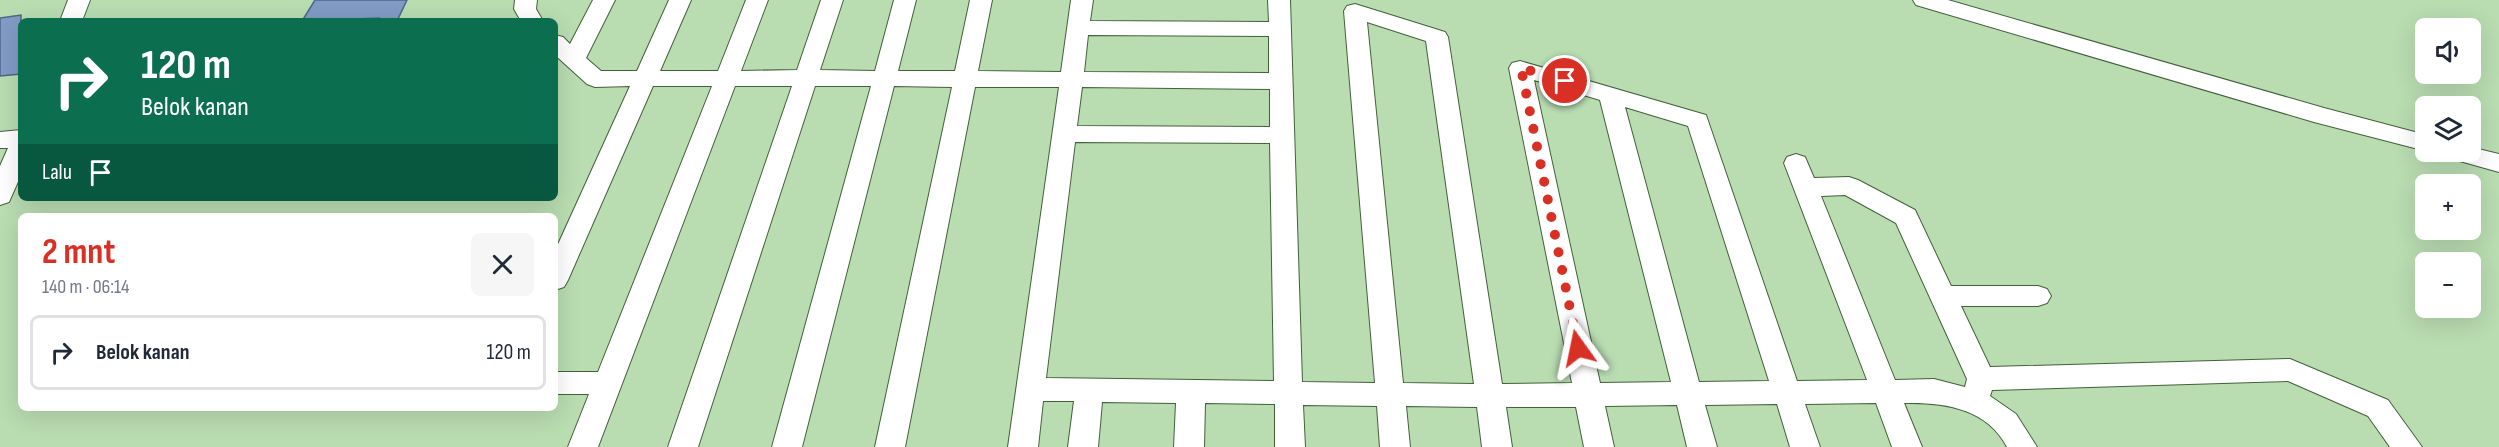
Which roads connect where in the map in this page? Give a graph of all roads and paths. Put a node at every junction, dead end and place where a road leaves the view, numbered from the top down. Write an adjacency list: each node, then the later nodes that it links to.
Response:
1 (79, 0): 12 (street)
2 (526, 0): 13 (street)
3 (604, 0): 17 (street)
4 (680, 0): 22 (street)
5 (757, 0): 18 (street)
6 (905, 0): 20 (street)
7 (981, 0): 21 (street)
8 (1082, 0): 14 (street)
9 (1279, 0): 15 (street)
10 (1924, 0): 30 (street)
11 (827, 17): 19 (street)
12 (72, 18)
13 (530, 18)
14 (1078, 28): 15 (street); 23 (street)
15 (1279, 29): 24 (street)
16 (558, 45): 17 (street)
17 (574, 59): 22 (street)
18 (727, 78): 19 (street); 22 (street); 39 (street)
19 (806, 78): 20 (street); 52 (street)
20 (885, 78): 21 (street); 53 (street)
21 (964, 78): 23 (street); 54 (street)
22 (645, 79): 35 (street)
23 (1071, 80): 24 (street); 26 (street)
24 (1280, 81): 27 (street)
25 (1610, 95): 46 (street); 48 (street); 49 (street)
26 (1064, 134): 27 (street); 40 (street)
27 (1282, 135): 45 (street)
28 (18, 138): 29 (street)
29 (0, 140)
30 (2415, 140)
31 (18, 152): 34 (street)
32 (2481, 158): 33 (street)
33 (2499, 163)
34 (0, 196)
35 (558, 273)
36 (1942, 296): 37 (street); 42 (street); 44 (street)
37 (2038, 296)
38 (558, 382): 39 (street)
39 (608, 383): 51 (street)
40 (1030, 389): 41 (street); 55 (street)
41 (1089, 390): 43 (street); 56 (street)
42 (1978, 390): 44 (street); 65 (street); 66 (street)
43 (1191, 391): 45 (street); 57 (street)
44 (1885, 391): 46 (street); 64 (street)
45 (1289, 392): 47 (street); 58 (street)
46 (1787, 392): 48 (street); 63 (street)
47 (1390, 393): 50 (street); 50 (street); 59 (street)
48 (1688, 393): 49 (street); 62 (street)
49 (1588, 395): 50 (street); 61 (street)
50 (1490, 396): 60 (street)
51 (583, 447)
52 (683, 447)
53 (786, 447)
54 (890, 447)
55 (1023, 447)
56 (1083, 447)
57 (1189, 447)
58 (1290, 447)
59 (1395, 447)
60 (1497, 447)
61 (1599, 447)
62 (1702, 447)
63 (1805, 447)
64 (1906, 447)
65 (2022, 447)
66 (2407, 447)

